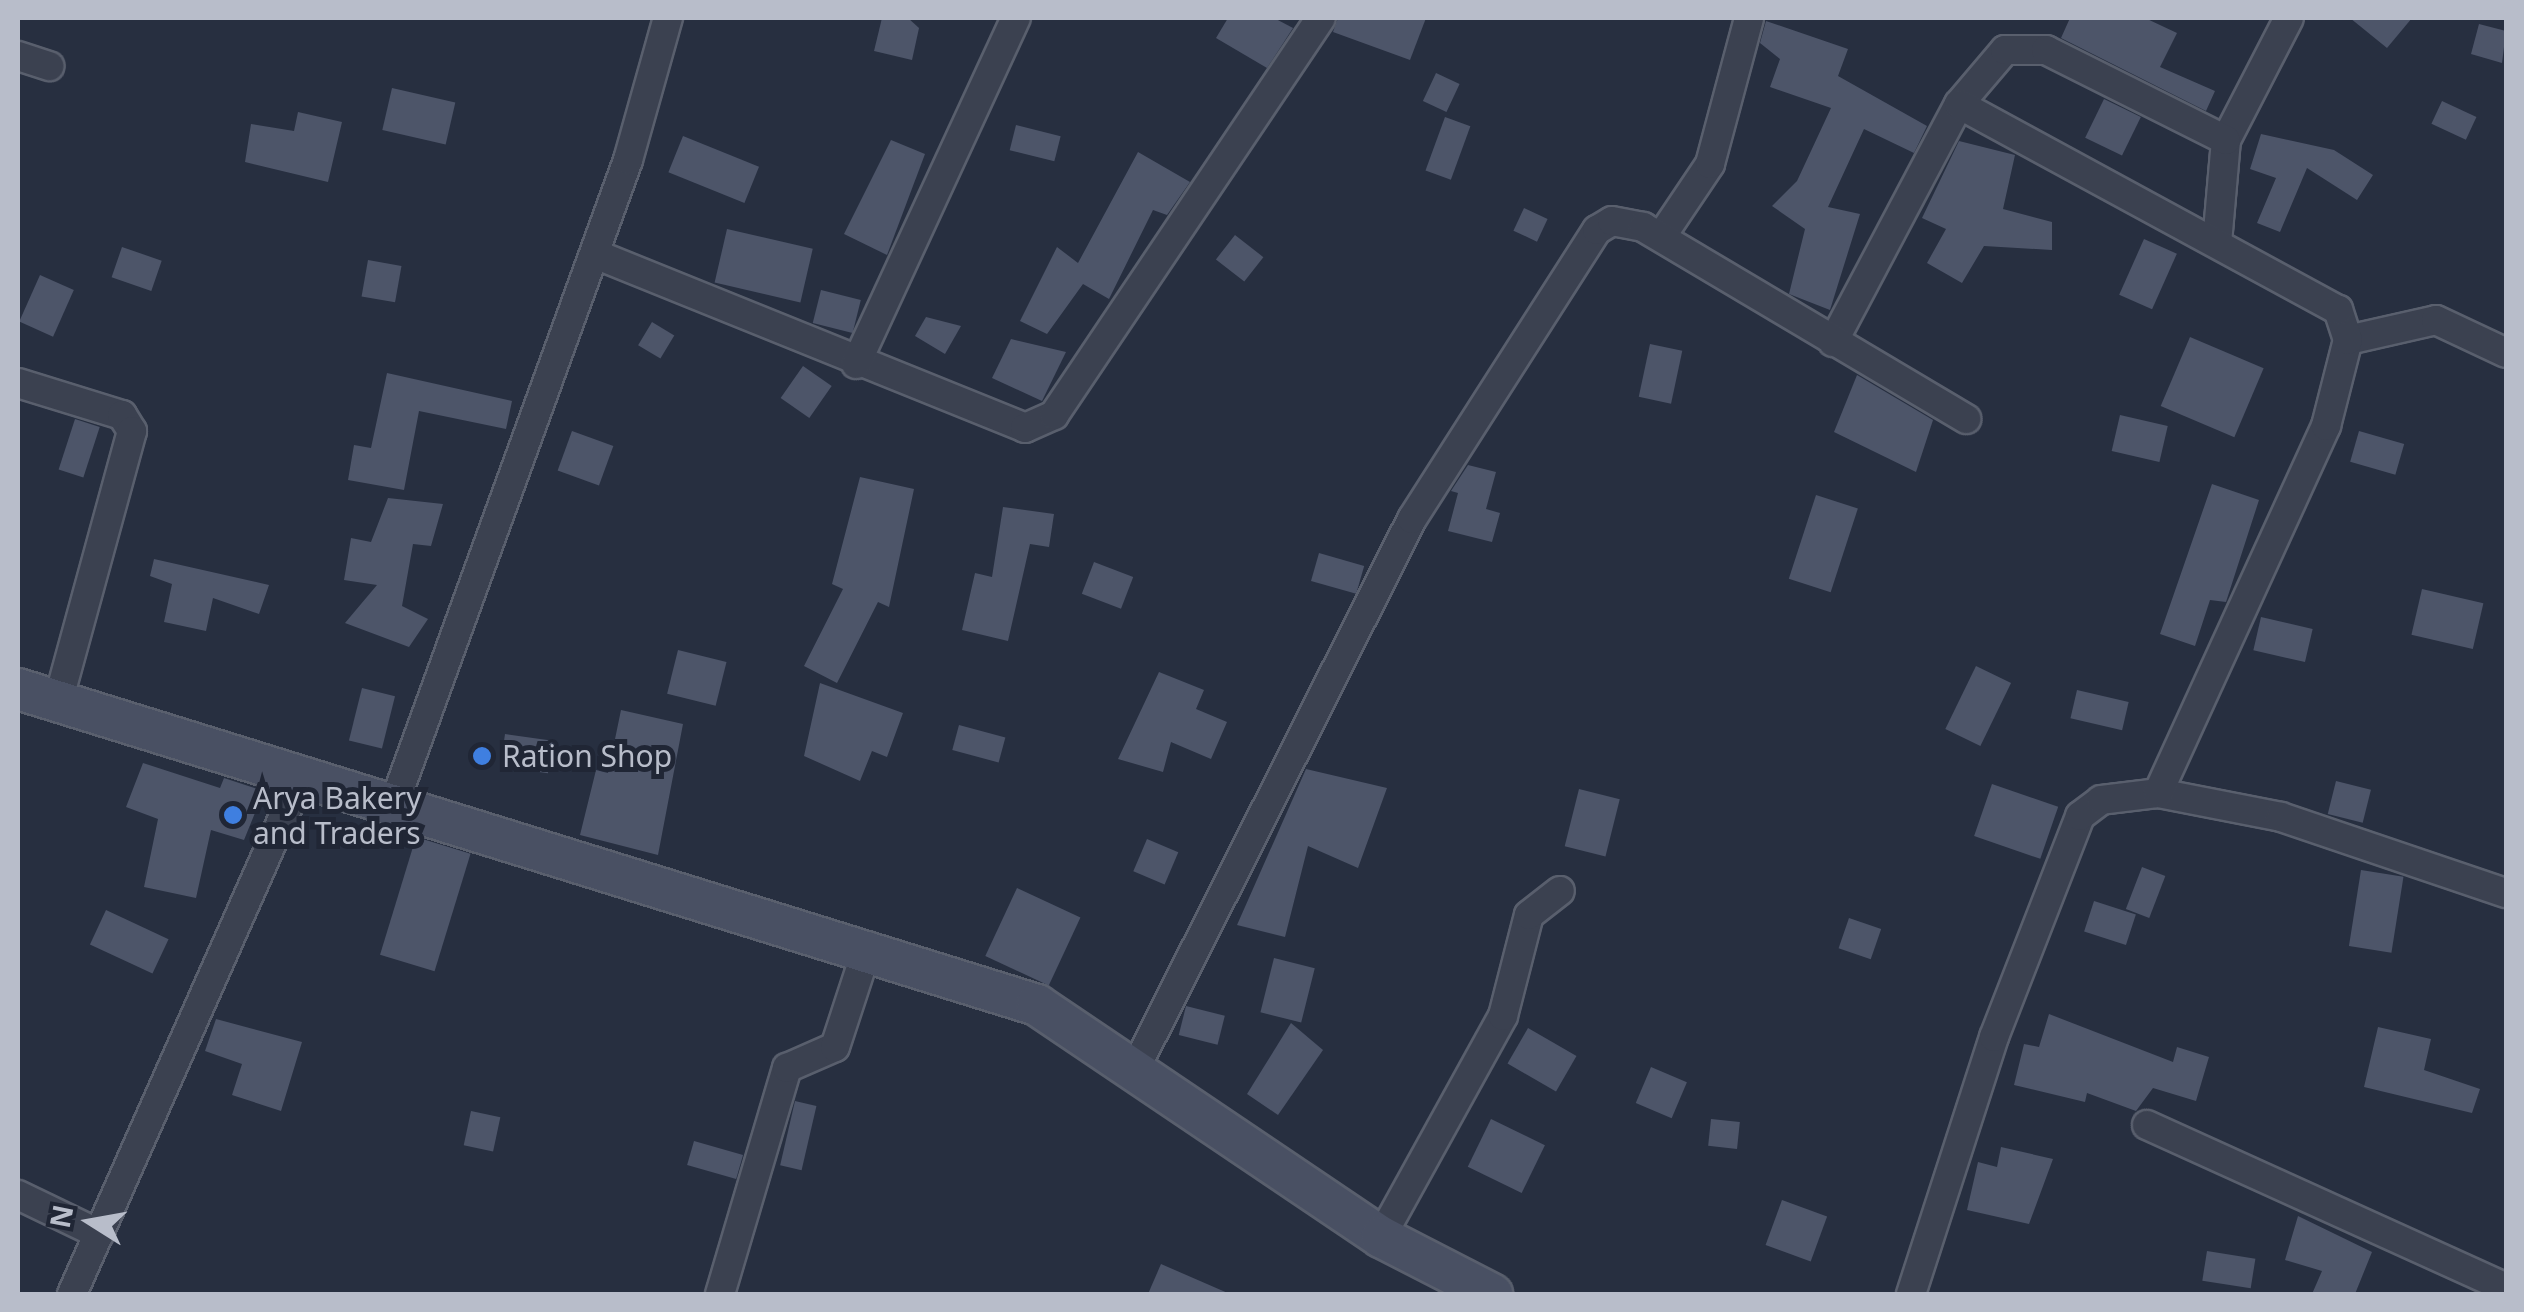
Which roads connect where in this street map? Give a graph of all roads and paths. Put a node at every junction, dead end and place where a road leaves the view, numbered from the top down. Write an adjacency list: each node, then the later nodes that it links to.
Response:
1 (668, 18): 12 (street)
2 (1016, 18): 16 (street)
3 (1320, 18): 16 (street)
4 (1748, 18): 10 (street)
5 (2289, 18): 9 (street)
6 (18, 56): 7 (street)
7 (49, 66)
8 (1959, 104): 9 (street); 11 (street); 14 (street)
9 (2226, 140): 11 (street)
10 (1661, 237): 14 (street); 27 (street)
11 (2217, 242): 13 (street)
12 (595, 254): 16 (street); 23 (street)
13 (2348, 340): 15 (street); 22 (street)
14 (1833, 342): 18 (street)
15 (2506, 353)
16 (856, 364)
17 (18, 383): 20 (street)
18 (1966, 419)
19 (18, 689): 20 (main road)
20 (58, 701): 21 (main road)
21 (302, 775): 23 (main road); 30 (street)
22 (2158, 792): 25 (street); 36 (street)
23 (394, 804): 26 (main road)
24 (1560, 890): 31 (street)
25 (2506, 893)
26 (868, 946): 27 (main road); 34 (street)
27 (1137, 1064): 31 (main road)
28 (2147, 1125): 32 (street)
29 (18, 1195): 30 (street)
30 (99, 1234): 33 (street)
31 (1381, 1237): 35 (main road)
32 (2506, 1288)
33 (72, 1294)
34 (720, 1294)
35 (1492, 1294)
36 (1912, 1294)

